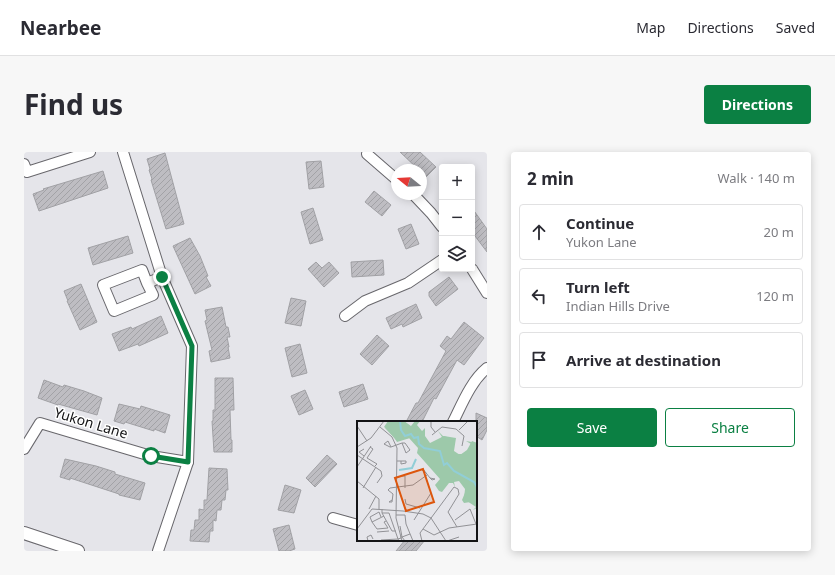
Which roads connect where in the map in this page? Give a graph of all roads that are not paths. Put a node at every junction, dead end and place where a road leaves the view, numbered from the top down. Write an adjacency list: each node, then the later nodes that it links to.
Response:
1 (90, 152): 4 (street)
2 (123, 152): 10 (street)
3 (367, 154): 5 (street)
4 (24, 164)
5 (391, 175)
6 (419, 200): 7 (street)
7 (439, 223)
8 (439, 262): 13 (street)
9 (474, 272): 12 (street)
10 (162, 277): 11 (street); 17 (street)
11 (147, 283): 11 (street)
12 (487, 293)
13 (345, 316)
14 (487, 368): 15 (street)
15 (454, 421)
16 (24, 449): 17 (street, Yukon Lane)
17 (188, 462): 22 (street)
18 (333, 518): 19 (street)
19 (357, 525)
20 (24, 533): 21 (street)
21 (78, 551)
22 (158, 551)

